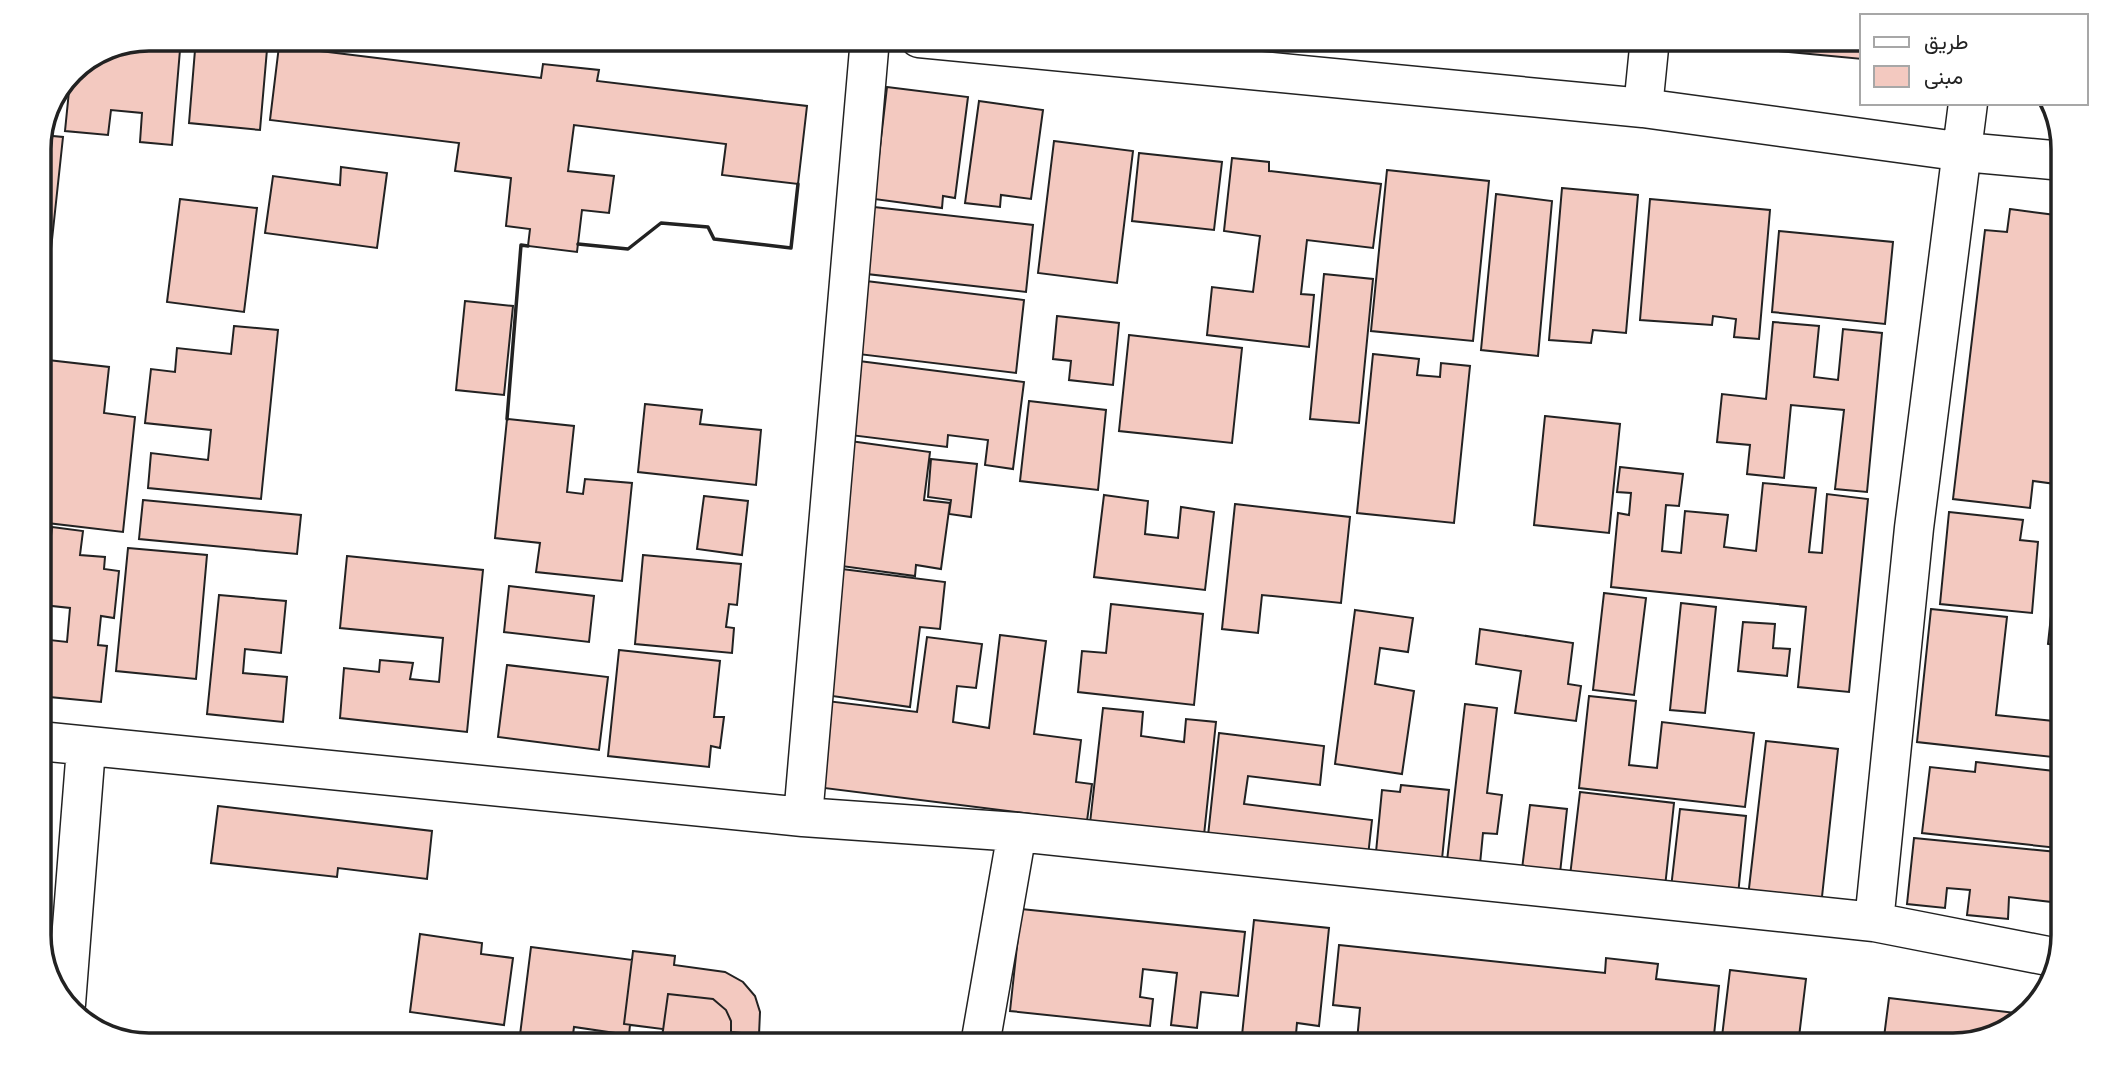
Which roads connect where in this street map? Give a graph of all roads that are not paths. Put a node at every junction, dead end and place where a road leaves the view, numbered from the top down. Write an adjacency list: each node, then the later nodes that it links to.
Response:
1 (869, 51): 10 (street)
2 (1053, 51): 5 (street)
3 (1649, 51): 5 (street)
4 (1968, 105): 6 (street)
5 (1643, 108): 6 (street)
6 (1964, 152): 7 (street); 12 (street)
7 (2051, 160)
8 (51, 743): 9 (street)
9 (86, 748): 10 (street); 14 (street)
10 (803, 817): 11 (street)
11 (1017, 832): 12 (street); 15 (street)
12 (1874, 922): 13 (street)
13 (2049, 956)
14 (67, 990)
15 (982, 1033)

